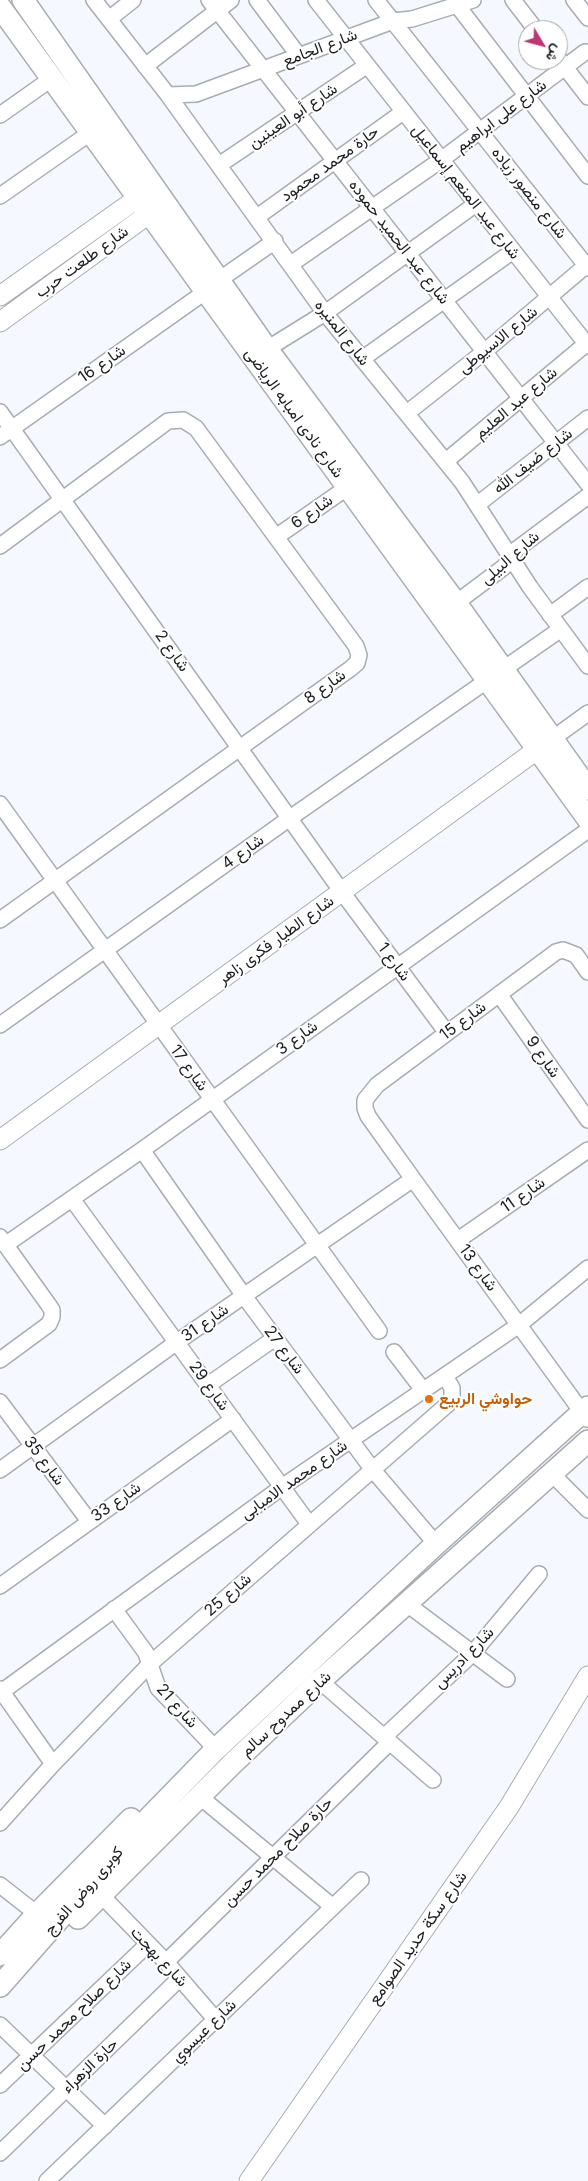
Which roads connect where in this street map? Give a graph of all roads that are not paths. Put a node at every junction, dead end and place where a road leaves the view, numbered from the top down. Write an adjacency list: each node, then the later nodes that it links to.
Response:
1 (22, 0): 41 (main road, شارع نادى امبابه الرياضى)
2 (94, 0): 14 (street, شارع المنيره)
3 (132, 0): 14 (street)
4 (231, 0): 12 (street)
5 (257, 0): 20 (street)
6 (316, 0): 18 (street, شارع عبد المنعم إسماعيل)
7 (376, 0): 17 (street, شارع منصور زياده)
8 (472, 0): 11 (street, شارع الجامع)
9 (513, 0): 16 (street)
10 (574, 0): 13 (street)
11 (453, 4): 17 (street, شارع الجامع); 29 (street)
12 (214, 5): 22 (street); 24 (street, شارع عبد الحميد حموده)
13 (588, 18)
14 (109, 19): 22 (street, شارع المنيره)
15 (4, 20): 27 (main road, شارع نادى امبابه الرياضى)
16 (528, 20)
17 (393, 21): 18 (street, شارع الجامع); 34 (street, شارع منصور زياده)
18 (345, 38): 20 (street, شارع الجامع); 23 (street, شارع عبد المنعم إسماعيل)
19 (585, 52): 21 (street, شارع على ابراهيم)
20 (299, 56): 24 (street, شارع الجامع)
21 (568, 60)
22 (145, 66): 28 (street, شارع المنيره)
23 (366, 66): 31 (street, شارع عبد المنعم إسماعيل); 32 (street, شارع أبو العينين)
24 (263, 69): 28 (street, شارع الجامع); 32 (street, شارع عبد الحميد حموده)
25 (555, 70): 29 (street, شارع على ابراهيم)
26 (567, 70): 30 (street)
27 (51, 79): 33 (street); 35 (main road, شارع نادى امبابه الرياضى)
28 (168, 95): 38 (street, شارع المنيره)
29 (527, 97): 34 (street, شارع على ابراهيم); 39 (street)
30 (588, 97)
31 (403, 112): 36 (street, شارع عبد المنعم إسماعيل); 37 (street, حارة محمد محمود)
32 (297, 113): 37 (street, شارع عبد الحميد حموده); 38 (street, شارع أبو العينين)
33 (0, 115)
34 (480, 132): 36 (street, شارع على ابراهيم); 49 (street, شارع منصور زياده)
35 (90, 133): 40 (street); 41 (main road, شارع نادى امبابه الرياضى)
36 (441, 160): 42 (street, شارع عبد المنعم إسماعيل); 43 (street, شارع على ابراهيم)
37 (335, 161): 43 (street, شارع عبد الحميد حموده); 44 (street, حارة محمد محمود)
38 (219, 165): 44 (street, شارع المنيره)
39 (588, 176)
40 (0, 196)
41 (151, 200): 50 (main road, شارع نادى امبابه الرياضى); 51 (street, شارع طلعت حرب); 55 (street, شارع طلعت حرب)
42 (476, 204): 46 (street, شارع عبد المنعم إسماعيل); 47 (street)
43 (372, 208): 47 (street, شارع عبد الحميد حموده); 48 (street, شارع على ابراهيم)
44 (257, 217): 45 (street, شارع المنيره)
45 (275, 241): 48 (street, شارع المنيره); 50 (street, شارع 16)
46 (513, 251): 52 (street, شارع عبد المنعم إسماعيل); 53 (street)
47 (408, 254): 53 (street, شارع عبد الحميد حموده); 54 (street)
48 (291, 264): 54 (street, شارع المنيره)
49 (587, 266): 52 (street, شارع الاسيوطى)
50 (212, 286): 57 (main road, شارع نادى امبابه الرياضى); 64 (street, شارع 16); 68 (main road, شارع نادى امبابه الرياضى)
51 (0, 296)
52 (550, 298): 56 (street, شارع عبد المنعم إسماعيل); 58 (street, شارع الاسيوطى)
53 (444, 300): 58 (street, شارع عبد الحميد حموده); 59 (street)
54 (325, 313): 57 (street); 59 (street, شارع المنيره)
55 (0, 322)
56 (587, 345): 60 (street, شارع عبد العليم)
57 (267, 349): 76 (main road, شارع نادى امبابه الرياضى)
58 (484, 352): 60 (street, شارع عبد الحميد حموده); 62 (street, شارع الاسيوطى)
59 (362, 359): 62 (street, شارع المنيره)
60 (521, 398): 65 (street, شارع عبد الحميد حموده); 66 (street, شارع عبد العليم)
61 (0, 412): 64 (street, شارع 2)
62 (407, 413): 66 (street, شارع المنيره)
63 (588, 418): 65 (street, شارع ضيف الله)
64 (6, 433): 70 (street, شارع 2)
65 (556, 443): 67 (street, شارع عبد الحميد حموده); 71 (street, شارع ضيف الله)
66 (446, 461): 71 (street, شارع المنيره)
67 (588, 484)
68 (348, 487): 72 (street, شارع 6); 81 (main road, شارع نادى امبابه الرياضى)
69 (588, 496): 74 (street, شارع البيلى)
70 (63, 500): 72 (street, شارع 8); 73 (street, شارع 8); 84 (street, شارع 2)
71 (478, 504): 74 (street, شارع المنيره)
72 (276, 537): 84 (street, شارع 8)
73 (0, 546)
74 (511, 558): 76 (street, شارع البيلى); 77 (street, شارع المنيره)
75 (588, 587): 77 (street)
76 (456, 603): 81 (main road, شارع نادى امبابه الرياضى)
77 (550, 615): 78 (street, شارع المنيره)
78 (560, 629): 79 (street, شارع المنيره); 81 (street, شارع 4)
79 (582, 646): 80 (street, شارع المنيره)
80 (588, 666)
81 (495, 674): 83 (main road, شارع نادى امبابه الرياضى); 87 (street, شارع 4)
82 (588, 713): 83 (street)
83 (545, 744): 85 (main road, شارع نادى امبابه الرياضى); 88 (main road, شارع نادى امبابه الرياضى); 91 (street, شارع الطيار فكرى زاهر)
84 (241, 748): 87 (street, شارع 2); 90 (street, شارع 8)
85 (588, 789)
86 (0, 804): 90 (street, شارع 17)
87 (290, 818): 91 (street, شارع 2); 93 (street, شارع 4)
88 (588, 819)
89 (588, 830): 94 (street, شارع 3)
90 (56, 881): 92 (street, شارع 8); 93 (street, شارع 17)
91 (342, 892): 94 (street, شارع 1); 98 (street, شارع الطيار فكرى زاهر)
92 (0, 920)
93 (106, 950): 97 (street, شارع 4); 98 (street, شارع 17)
94 (397, 966): 99 (street, شارع 1); 100 (street, شارع 3)
95 (584, 966): 96 (street, شارع 15)
96 (499, 994): 99 (street, شارع 15); 102 (street, شارع 9)
97 (0, 1025)
98 (160, 1026): 100 (street, شارع 17); 103 (street, شارع الطيار فكرى زاهر)
99 (447, 1033): 101 (street, شارع 15)
100 (212, 1099): 104 (street, شارع 3); 110 (street, شارع 17)
101 (368, 1116): 106 (street, شارع 13)
102 (588, 1120)
103 (0, 1140)
104 (142, 1150): 107 (street, شارع 3); 112 (street, شارع 27)
105 (588, 1150): 108 (street, شارع 11)
106 (413, 1179): 108 (street, شارع 13); 110 (street, شارع 31)
107 (72, 1199): 109 (street, شارع 3); 116 (street, شارع 29)
108 (458, 1240): 113 (street, شارع 13)
109 (3, 1241): 118 (street)
110 (318, 1244): 112 (street, شارع 31); 114 (street, شارع 17)
111 (588, 1268): 113 (street, شارع محمد الامبابى)
112 (244, 1296): 115 (street, شارع 27); 116 (street, شارع 31)
113 (519, 1325): 119 (street, شارع محمد الامبابى); 123 (street, شارع 13)
114 (379, 1331)
115 (275, 1338): 120 (street); 125 (street, شارع 27)
116 (177, 1342): 120 (street, شارع 29); 127 (street, شارع 31)
117 (394, 1352): 121 (street)
118 (0, 1360)
119 (445, 1376): 121 (street, شارع محمد الامبابى); 129 (street, شارع 25)
120 (208, 1385): 124 (street, شارع 29)
121 (423, 1390): 125 (street, شارع محمد الامبابى)
122 (0, 1402): 127 (street, شارع 35)
123 (586, 1413): 135 (main road, شارع ممدوح سالم)
124 (233, 1419): 131 (street, شارع 29); 133 (street, شارع 33)
125 (351, 1439): 129 (street, شارع 27); 131 (street, شارع محمد الامبابى)
126 (588, 1441): 130 (main road, شارع ممدوح سالم)
127 (33, 1446): 128 (street, شارع 31); 133 (street, شارع 35)
128 (0, 1470)
129 (373, 1470): 134 (street, شارع 25); 135 (street, شارع 27)
130 (552, 1474): 132 (street); 138 (main road, شارع ممدوح سالم)
131 (282, 1487): 134 (street, شارع 29); 139 (street, شارع محمد الامبابى)
132 (588, 1510)
133 (89, 1521): 137 (street, شارع 33)
134 (309, 1524): 141 (street, شارع 25)
135 (436, 1544): 147 (main road, شارع ممدوح سالم)
136 (539, 1574): 140 (street, شارع ادريس)
137 (0, 1586)
138 (408, 1604): 140 (street); 143 (main road, شارع ممدوح سالم)
139 (114, 1609): 141 (street, شارع 21); 145 (street, شارع محمد الامبابى)
140 (473, 1653): 142 (street); 146 (street, شارع ادريس)
141 (151, 1664): 147 (street, شارع 21); 148 (street, شارع 25)
142 (508, 1679)
143 (320, 1681): 146 (street); 151 (main road, شارع ممدوح سالم)
144 (585, 1683): 173 (street, شارع سكة حديد الصوامع)
145 (1, 1691): 148 (street)
146 (387, 1739): 149 (street); 153 (street, حارة صلاح محمد حسن)
147 (216, 1748): 150 (main road, شارع ممدوح سالم)
148 (53, 1764): 152 (street, شارع 25)
149 (434, 1780)
150 (169, 1796): 158 (main road, شارع ممدوح سالم); 163 (main road, كوبرى روض الفرج)
151 (199, 1796): 153 (street); 156 (main road, شارع ممدوح سالم)
152 (0, 1823)
153 (273, 1857): 157 (street); 161 (street, حارة صلاح محمد حسن)
154 (361, 1880): 157 (street, شارع عيسوي)
155 (0, 1885): 158 (street)
156 (101, 1895): 159 (street, شارع بهجت); 164 (main road, شارع ممدوح سالم)
157 (333, 1908): 165 (street, شارع عيسوي)
158 (37, 1914): 160 (main road, شارع ممدوح سالم)
159 (148, 1944): 161 (street, شارع بهجت); 167 (street, شارع صلاح محمد حسن)
160 (0, 1955)
161 (166, 1962): 162 (street, شارع بهجت)
162 (180, 1978): 165 (street, شارع بهجت); 169 (street, حارة الزهراء)
163 (0, 1986)
164 (0, 2003)
165 (216, 2020): 170 (street, شارع عيسوي)
166 (0, 2024): 167 (street)
167 (32, 2055): 168 (street, شارع صلاح محمد حسن); 169 (street)
168 (0, 2085)
169 (66, 2089): 170 (street); 171 (street, حارة الزهراء)
170 (105, 2126): 172 (street, شارع عيسوي)
171 (0, 2153)
172 (47, 2181)
173 (249, 2181)

